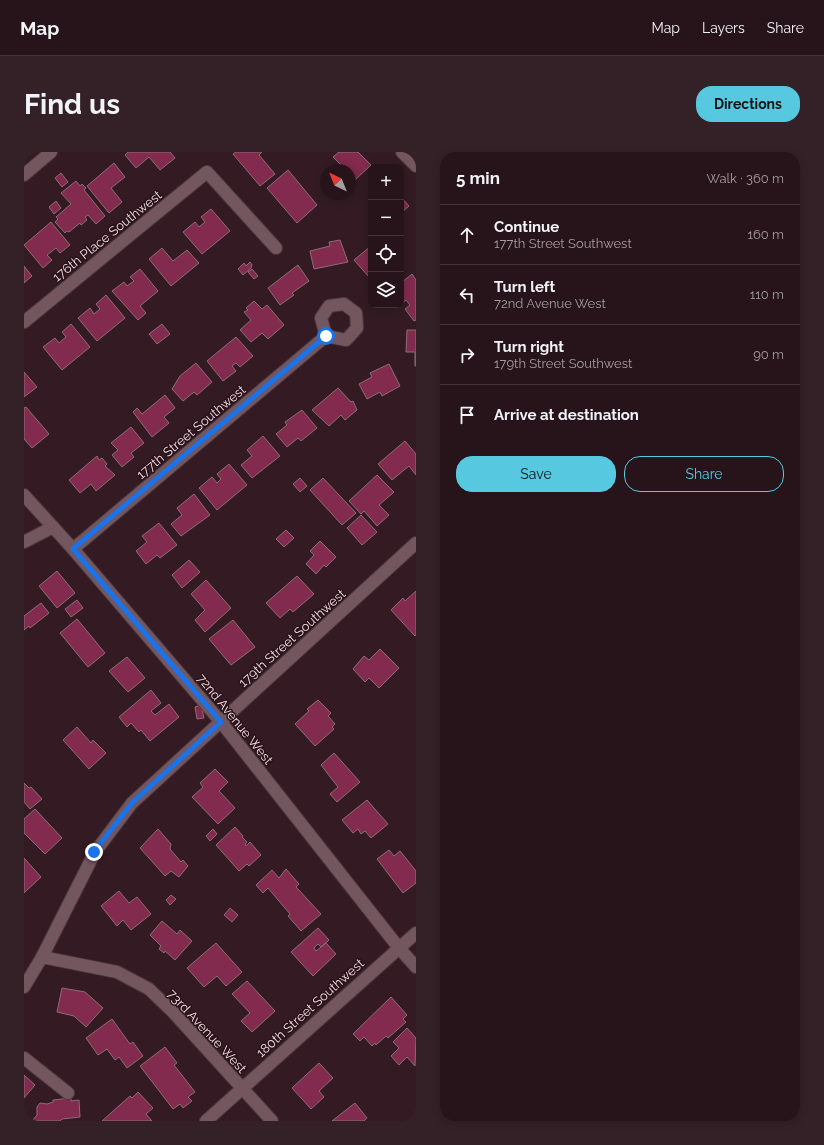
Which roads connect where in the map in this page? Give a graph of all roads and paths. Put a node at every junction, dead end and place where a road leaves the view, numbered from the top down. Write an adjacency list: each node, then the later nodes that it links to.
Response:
1 (402, 152): 3 (street)
2 (43, 155): 4 (street)
3 (416, 166)
4 (24, 175)
5 (276, 248): 6 (street, 176th Place Southwest)
6 (24, 322)
7 (326, 336): 12 (street, 177th Street Southwest)
8 (24, 495): 9 (street, 72nd Avenue West)
9 (53, 527): 10 (street); 12 (street, 72nd Avenue West)
10 (24, 542)
11 (416, 543): 13 (street, 179th Street Southwest)
12 (73, 549): 13 (street, 72nd Avenue West)
13 (221, 722): 15 (street, 72nd Avenue West); 16 (street, 179th Street Southwest)
14 (416, 933): 15 (street, 180th Street Southwest)
15 (399, 948): 17 (street, 72nd Avenue West); 20 (street, 180th Street Southwest)
16 (42, 957): 18 (street, 179th Street Southwest); 20 (street, 73rd Avenue West)
17 (416, 967)
18 (24, 987)
19 (24, 1058): 21 (street)
20 (241, 1088): 22 (street, 180th Street Southwest); 23 (street, 73rd Avenue West)
21 (68, 1093)
22 (206, 1121)
23 (272, 1121)

